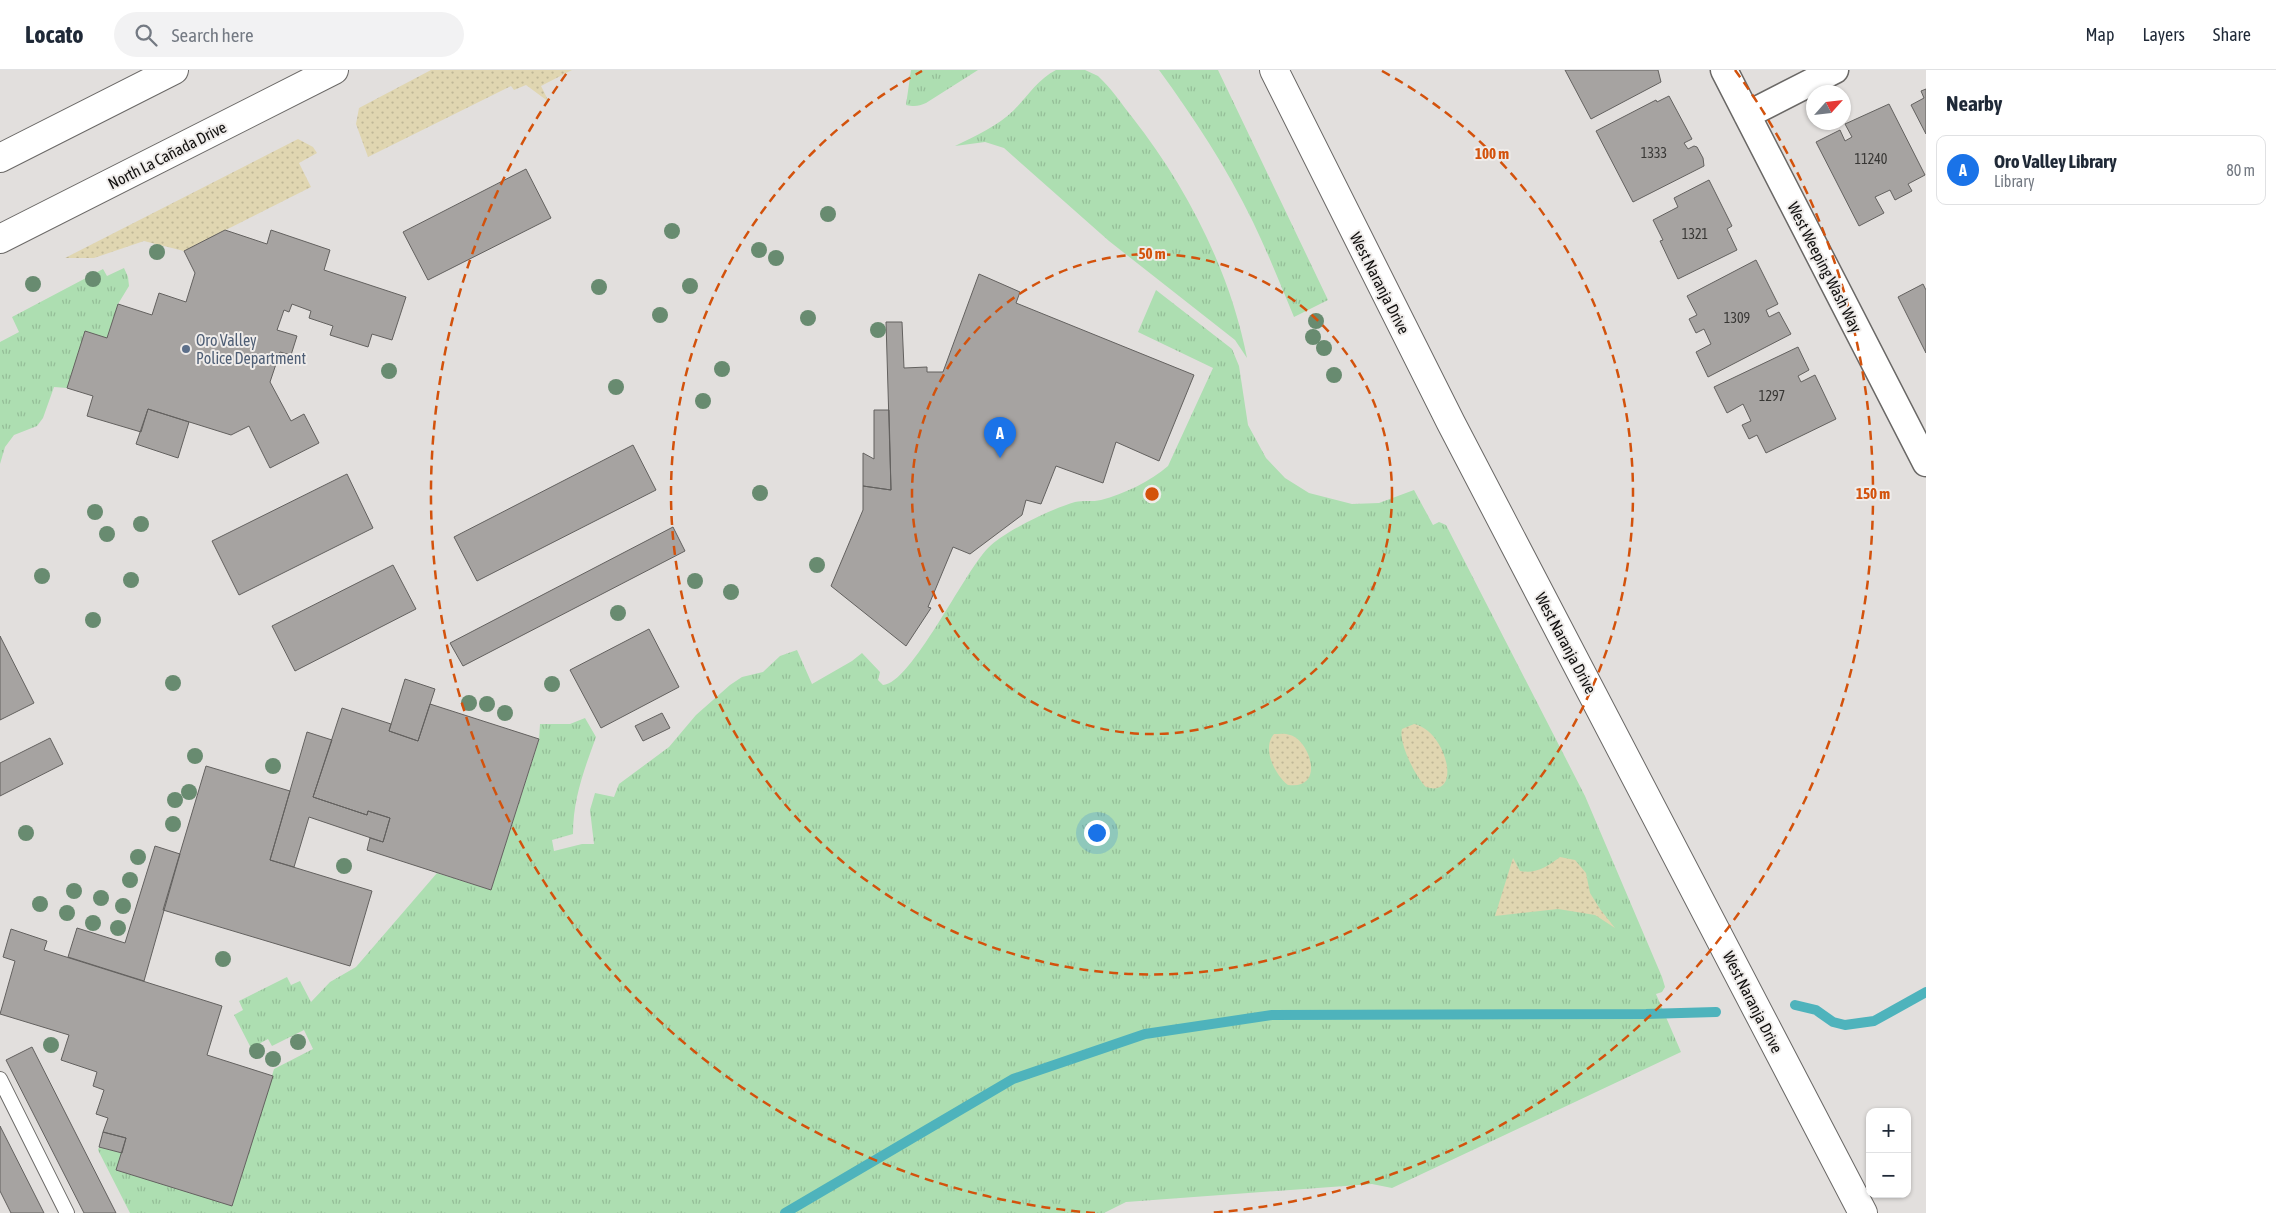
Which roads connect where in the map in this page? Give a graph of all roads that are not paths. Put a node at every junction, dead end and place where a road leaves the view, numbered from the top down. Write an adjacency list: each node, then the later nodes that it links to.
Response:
1 (174, 70): 7 (street)
2 (334, 70): 8 (street, North La Cañada Drive)
3 (1274, 70): 12 (street, West Naranja Drive)
4 (1724, 70): 6 (street, West Weeping Wash Way)
5 (1834, 70): 6 (street)
6 (1747, 115): 9 (street, West Weeping Wash Way)
7 (0, 158)
8 (0, 239)
9 (1925, 461)
10 (0, 1079): 11 (lane)
11 (67, 1213)
12 (1863, 1213)

